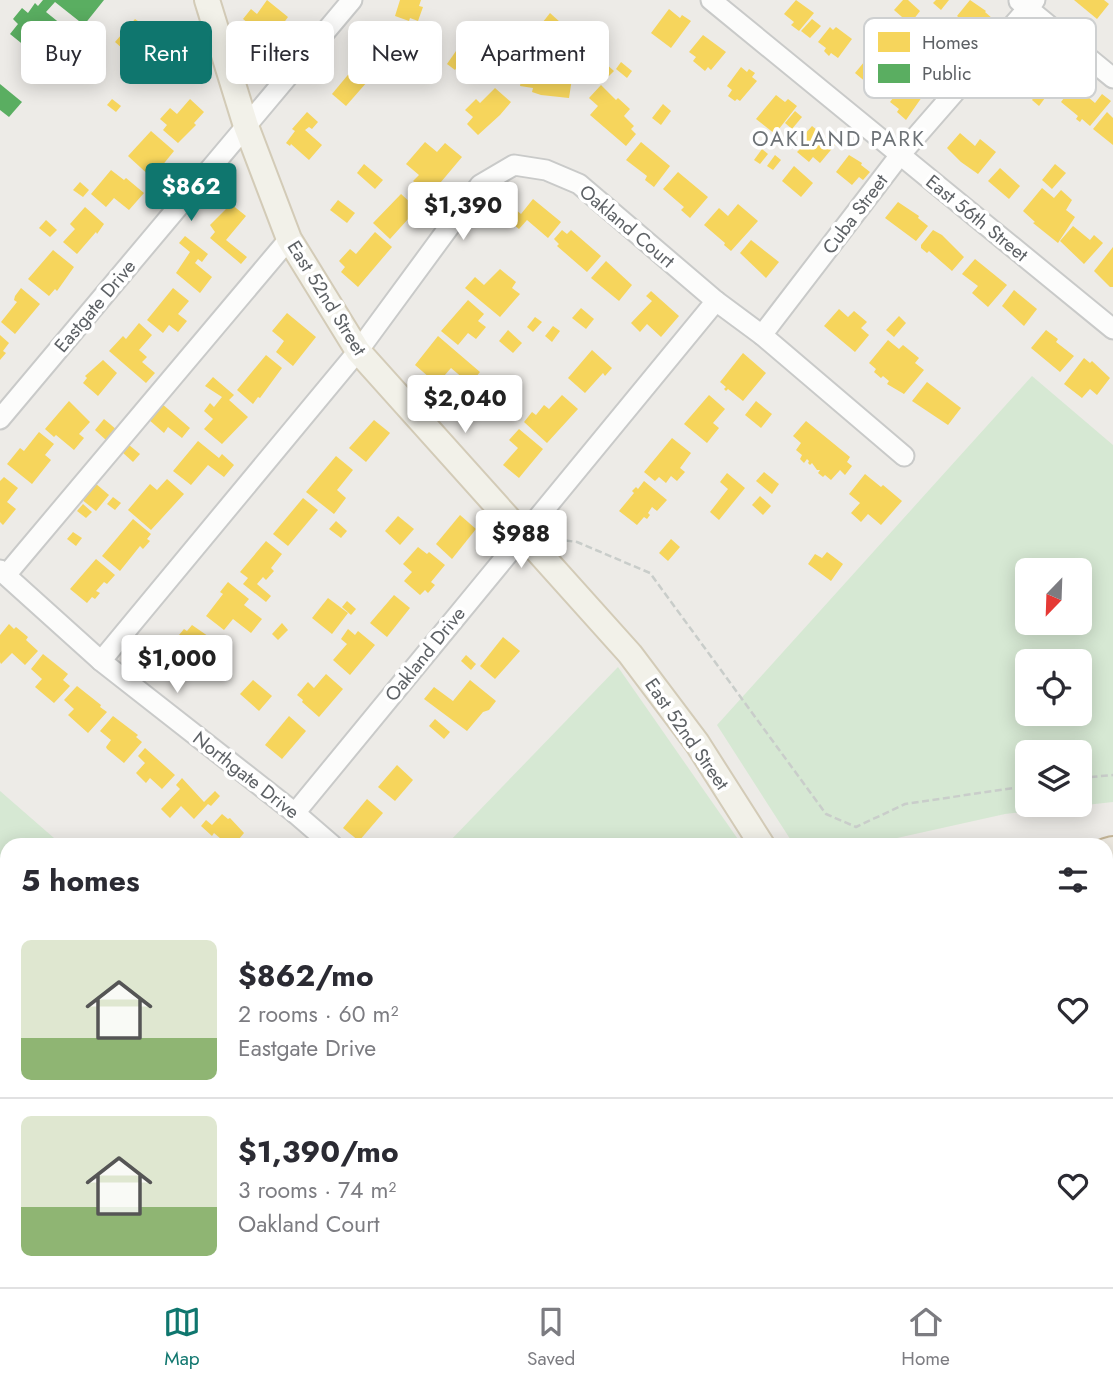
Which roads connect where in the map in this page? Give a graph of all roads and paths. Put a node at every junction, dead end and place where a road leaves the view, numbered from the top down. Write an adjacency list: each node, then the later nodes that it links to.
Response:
1 (207, 0): 10 (main road, East 52nd Street)
2 (352, 0): 10 (street, Eastgate Drive)
3 (712, 0): 11 (street, East 56th Street)
4 (1027, 3): 5 (street, Cuba Street); 6 (street)
5 (1014, 18)
6 (1044, 18)
7 (1096, 63): 8 (street)
8 (1113, 78)
9 (948, 98): 11 (street, Cuba Street)
10 (246, 127): 12 (main road, East 52nd Street); 17 (street, Eastgate Drive)
11 (900, 155): 14 (street, East 56th Street); 15 (street, Cuba Street)
12 (289, 239): 16 (main road, East 52nd Street); 21 (street)
13 (716, 301): 15 (street, Oakland Court); 16 (street, Oakland Court); 19 (street, Oakland Drive)
14 (1113, 329)
15 (762, 335): 18 (street, Oakland Court)
16 (358, 351): 19 (main road, East 52nd Street); 22 (street, Oakland Court)
17 (0, 419)
18 (904, 456)
19 (524, 534): 26 (street, Oakland Drive); 28 (main road, East 52nd Street)
20 (555, 539): 25 (path)
21 (3, 572): 22 (street, Northgate Drive)
22 (101, 661): 26 (street, Northgate Drive)
23 (1113, 775): 24 (path)
24 (1092, 777)
25 (1015, 788)
26 (295, 813): 27 (street, Northgate Drive)
27 (324, 838)
28 (758, 838)

